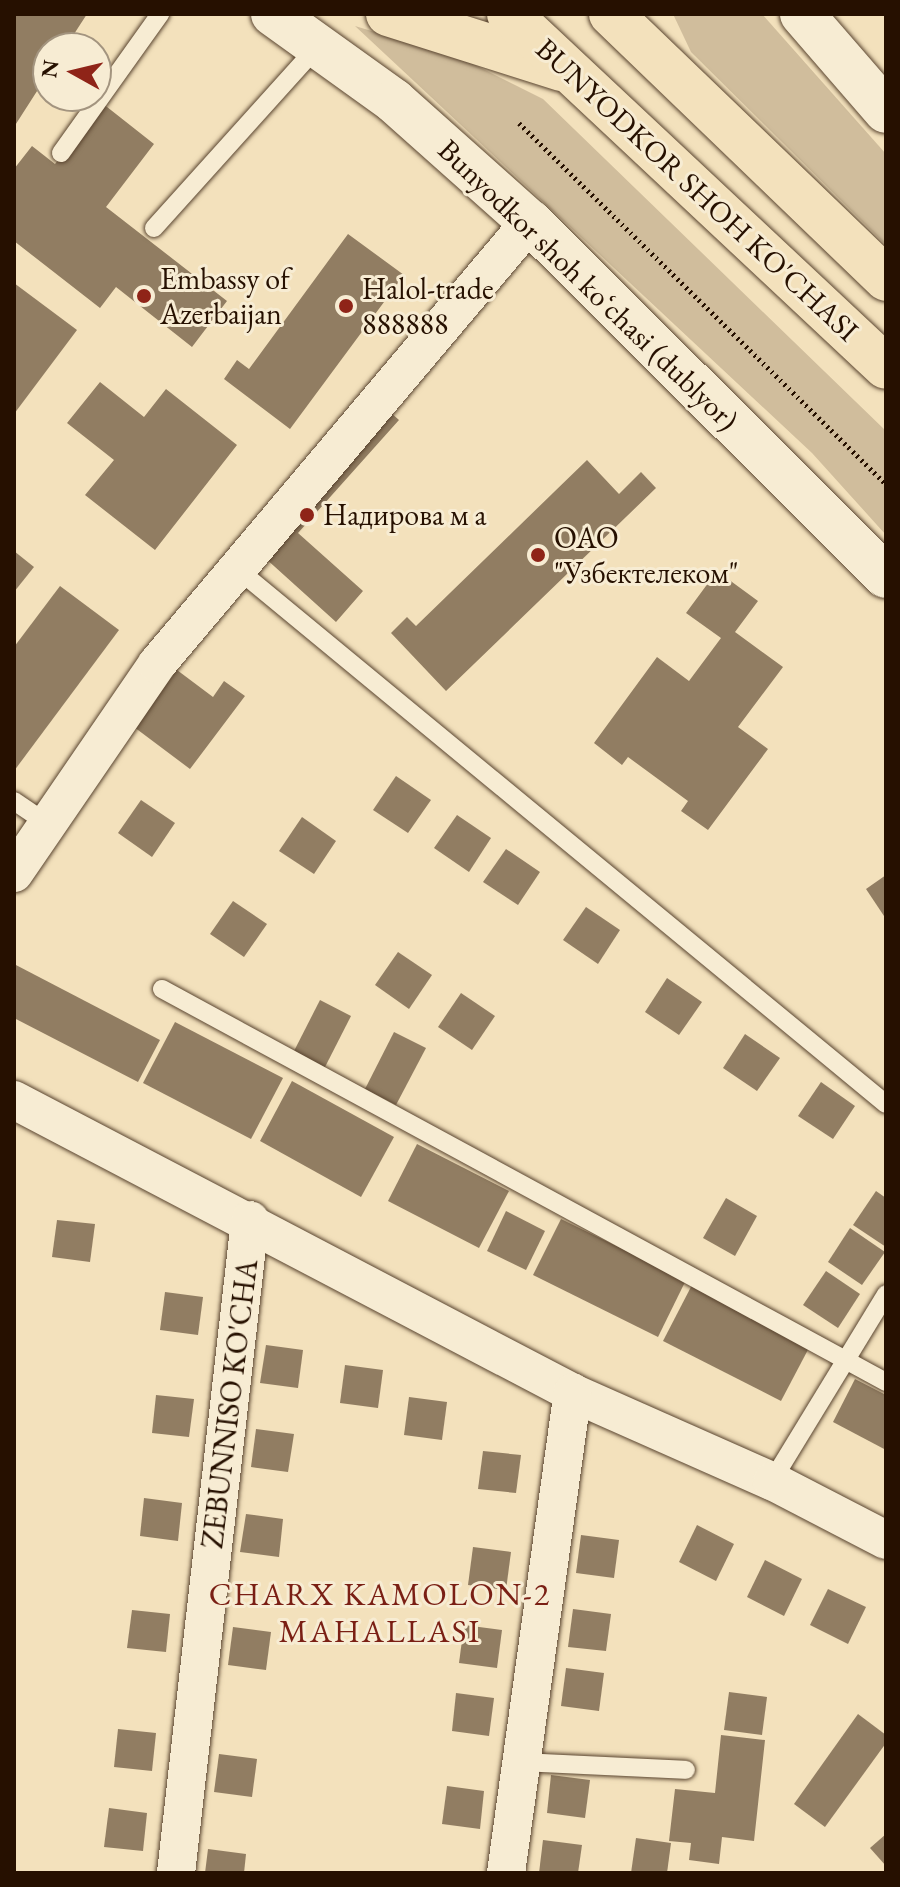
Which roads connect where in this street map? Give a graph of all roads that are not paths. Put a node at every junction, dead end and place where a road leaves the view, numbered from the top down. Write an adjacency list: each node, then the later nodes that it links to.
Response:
1 (160, 14): 12 (lane)
2 (273, 14): 8 (street, Bunyodkor shoh koʻchasi (dublyor))
3 (388, 14): 9 (main road)
4 (509, 14): 9 (main road, BUNYODKOR SHOH KO'CHASI)
5 (611, 14): 10 (main road)
6 (656, 14): 10 (main road)
7 (802, 14): 11 (street)
8 (319, 44): 13 (street, Bunyodkor shoh koʻchasi (dublyor)); 14 (lane)
9 (573, 73): 16 (main road, BUNYODKOR SHOH KO'CHASI)
10 (689, 87): 15 (main road)
11 (886, 111)
12 (61, 153)
13 (530, 222): 17 (street); 18 (street, Bunyodkor shoh koʻchasi (dublyor))
14 (154, 228)
15 (886, 279)
16 (886, 367)
17 (236, 568): 20 (street); 24 (lane)
18 (886, 576)
19 (14, 801): 20 (lane)
20 (45, 822): 21 (street)
21 (14, 873)
22 (162, 989): 27 (lane)
23 (14, 1100): 25 (street)
24 (886, 1104)
25 (250, 1220): 29 (street); 34 (street, ZEBUNNISO KO'CHA)
26 (886, 1294): 27 (lane)
27 (847, 1362): 28 (lane); 30 (lane)
28 (886, 1382)
29 (573, 1393): 30 (street); 32 (street)
30 (772, 1481): 31 (street)
31 (886, 1540)
32 (519, 1762): 33 (lane); 35 (street)
33 (686, 1770)
34 (176, 1873)
35 (506, 1873)

